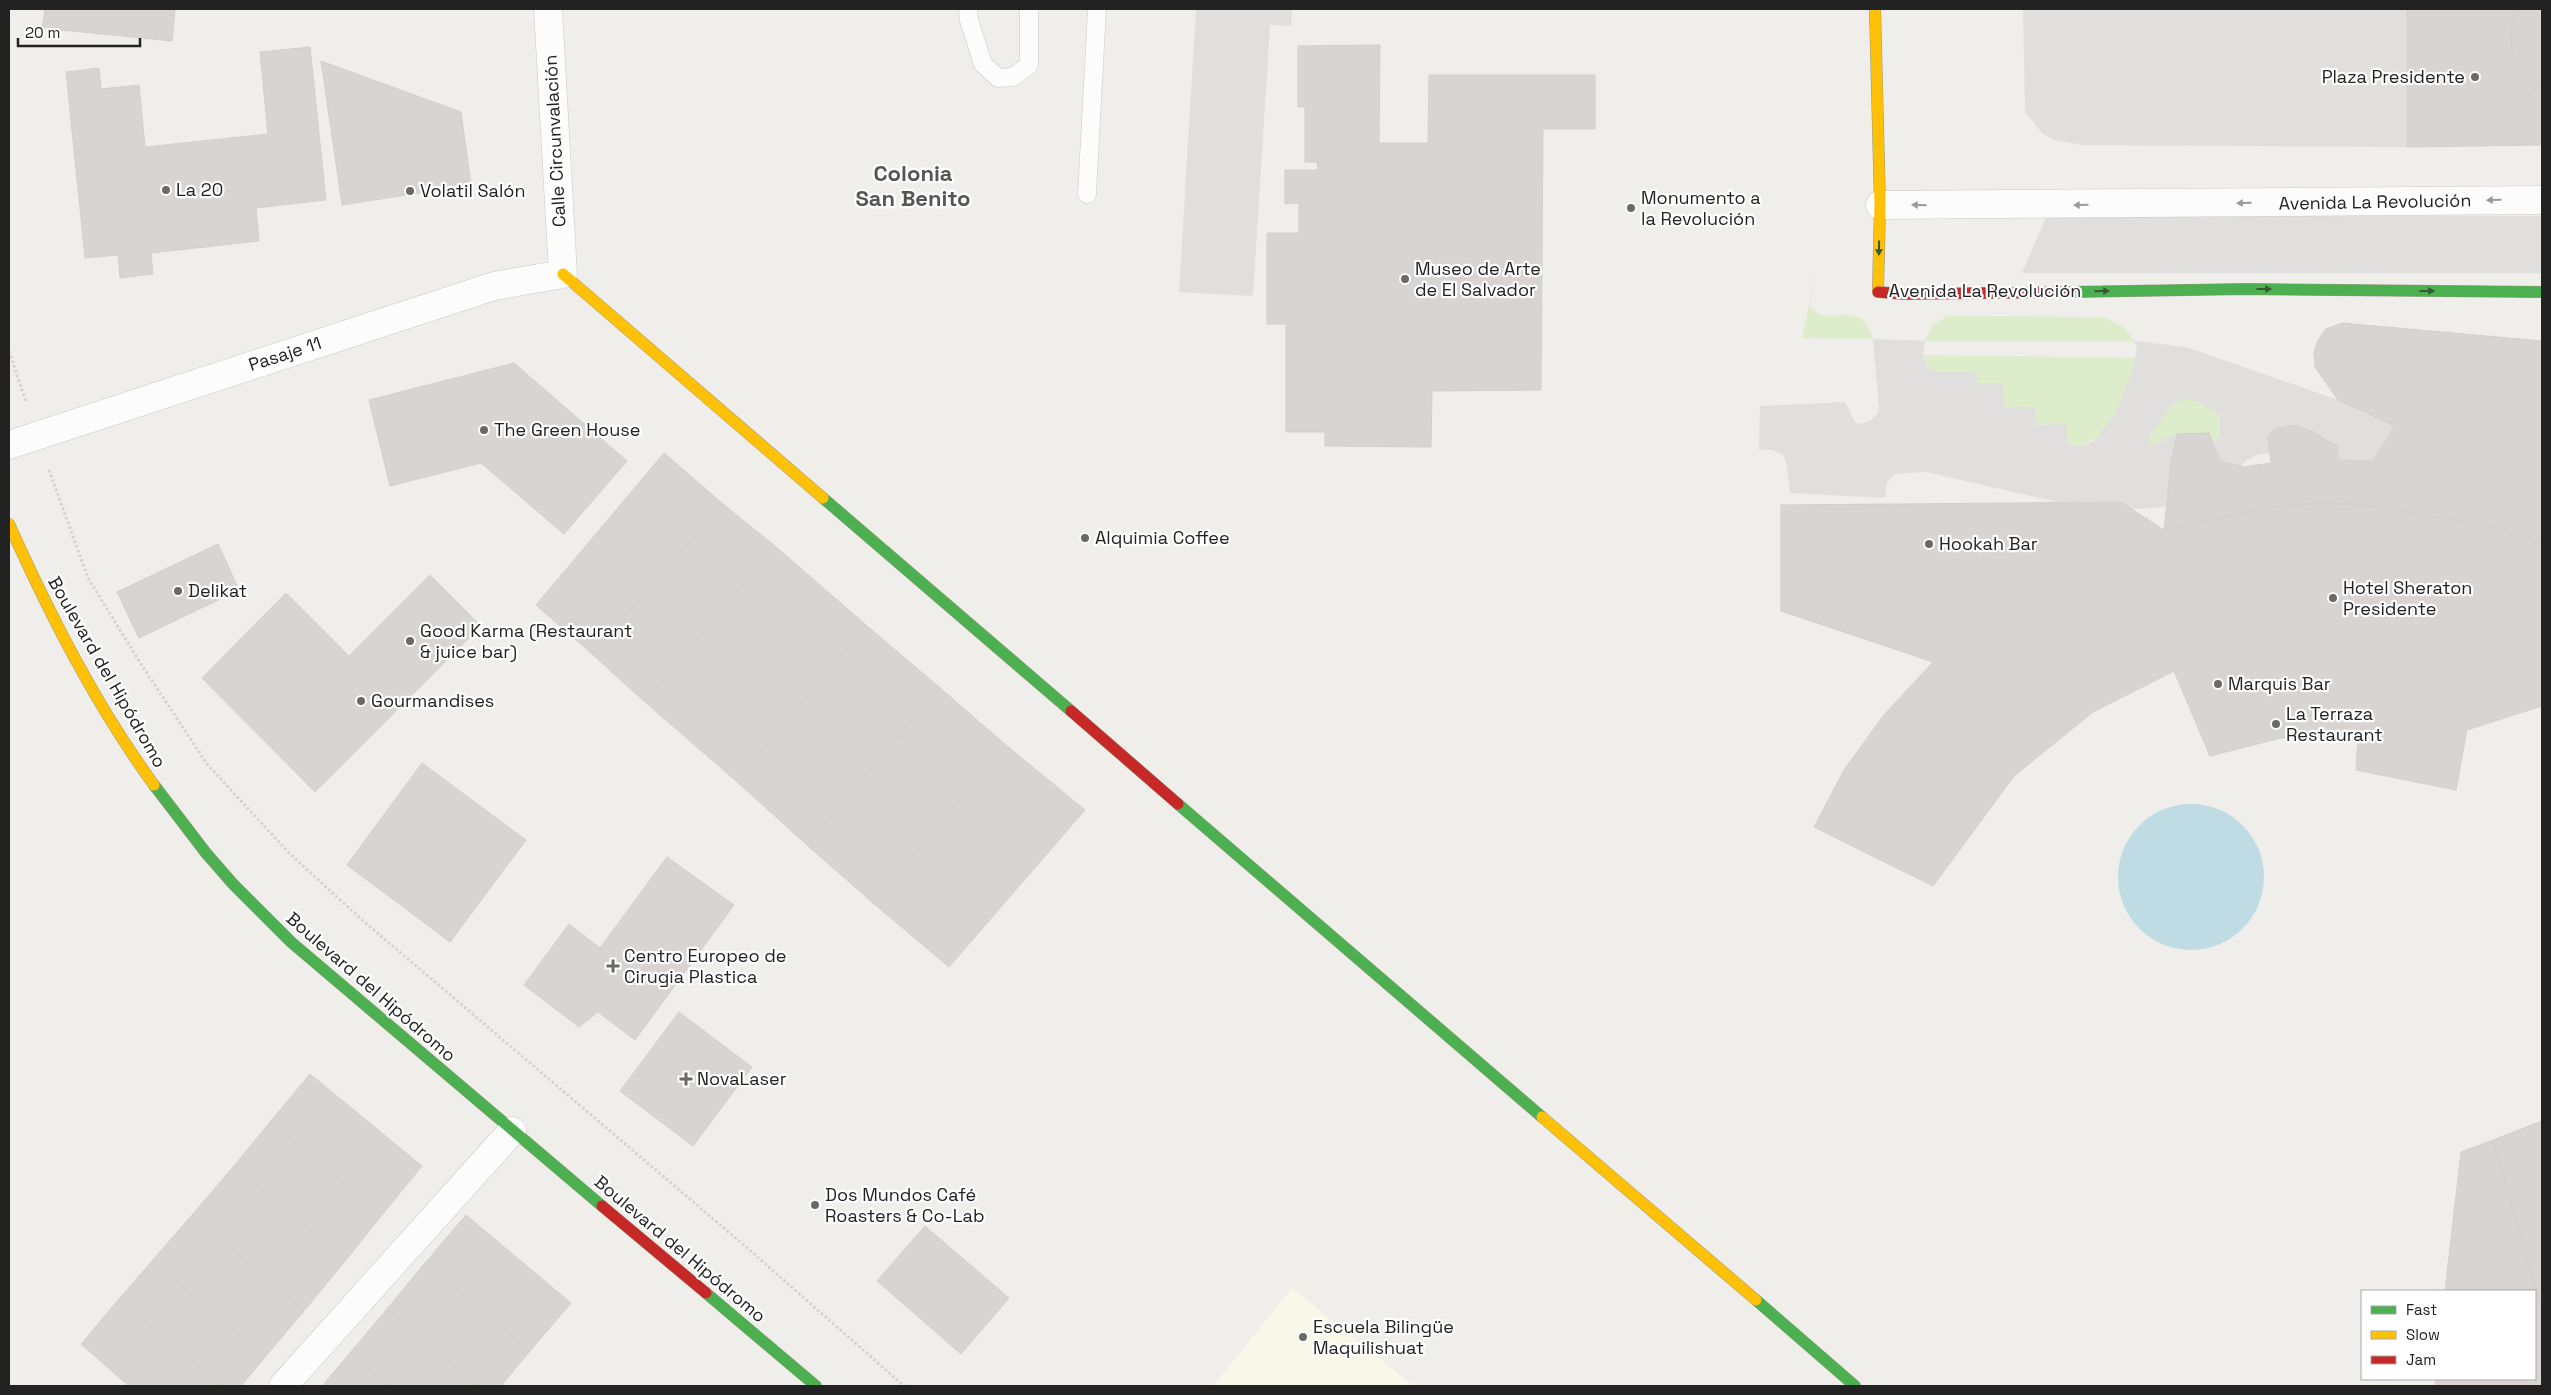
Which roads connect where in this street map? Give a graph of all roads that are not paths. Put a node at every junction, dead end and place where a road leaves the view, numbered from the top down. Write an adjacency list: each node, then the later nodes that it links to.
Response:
1 (548, 9): 9 (street, Calle Circunvalación)
2 (968, 9): 3 (lane)
3 (1029, 9)
4 (1097, 9): 6 (lane)
5 (1875, 9): 8 (street)
6 (1087, 194)
7 (2542, 200): 8 (street, Avenida La Revolución, one-way to 8)
8 (1880, 205): 10 (street, Avenida La Revolución, one-way to 10)
9 (563, 274): 11 (street, Pasaje 11); 16 (street)
10 (2542, 292)
11 (9, 445)
12 (9, 524): 13 (street, Boulevard del Hipódromo)
13 (512, 1131): 14 (street); 15 (street, Boulevard del Hipódromo)
14 (283, 1386)
15 (816, 1386)
16 (1855, 1386)

